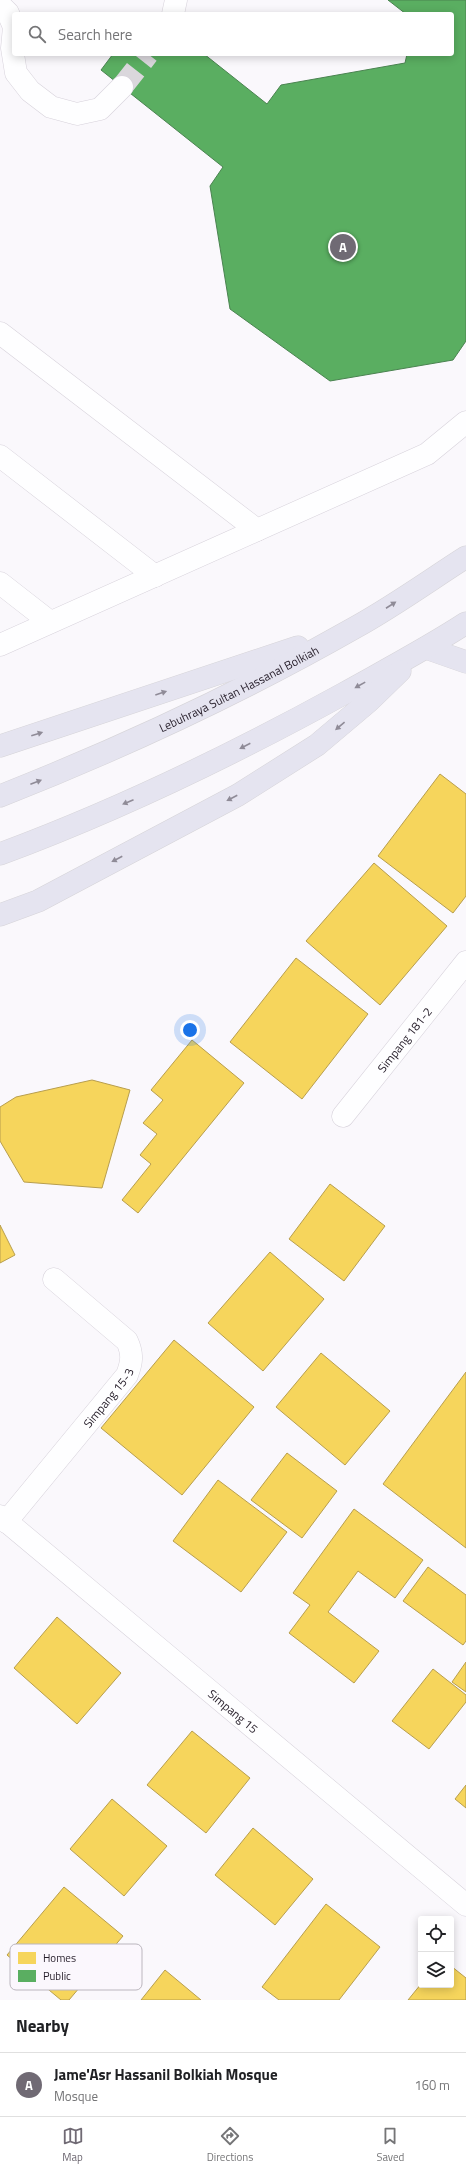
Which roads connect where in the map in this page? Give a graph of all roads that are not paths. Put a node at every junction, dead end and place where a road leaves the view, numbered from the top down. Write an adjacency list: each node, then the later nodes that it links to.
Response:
1 (176, 0): 3 (street)
2 (0, 5): 4 (street)
3 (173, 12)
4 (12, 23)
5 (13, 56): 6 (street)
6 (122, 87)
7 (0, 333): 10 (street)
8 (466, 422): 10 (street)
9 (0, 456): 12 (street)
10 (257, 530): 12 (street)
11 (466, 557): 16 (highway, Lebuhraya Sultan Hassanal Bolkiah, one-way to 11)
12 (154, 576): 14 (street)
13 (0, 583): 14 (street)
14 (50, 622): 17 (street)
15 (466, 623): 18 (highway)
16 (358, 626): 20 (highway, one-way to 16); 21 (highway, Lebuhraya Sultan Hassanal Bolkiah, one-way to 16)
17 (0, 644)
18 (423, 650): 19 (highway); 22 (highway, one-way to 22); 23 (highway, one-way to 23)
19 (466, 662)
20 (0, 746)
21 (0, 796)
22 (0, 854)
23 (0, 916)
24 (466, 962): 25 (street, Simpang 181-2)
25 (343, 1116)
26 (54, 1279): 27 (street, Simpang 15-3)
27 (3, 1519): 28 (street, Simpang 15)
28 (466, 1905)

